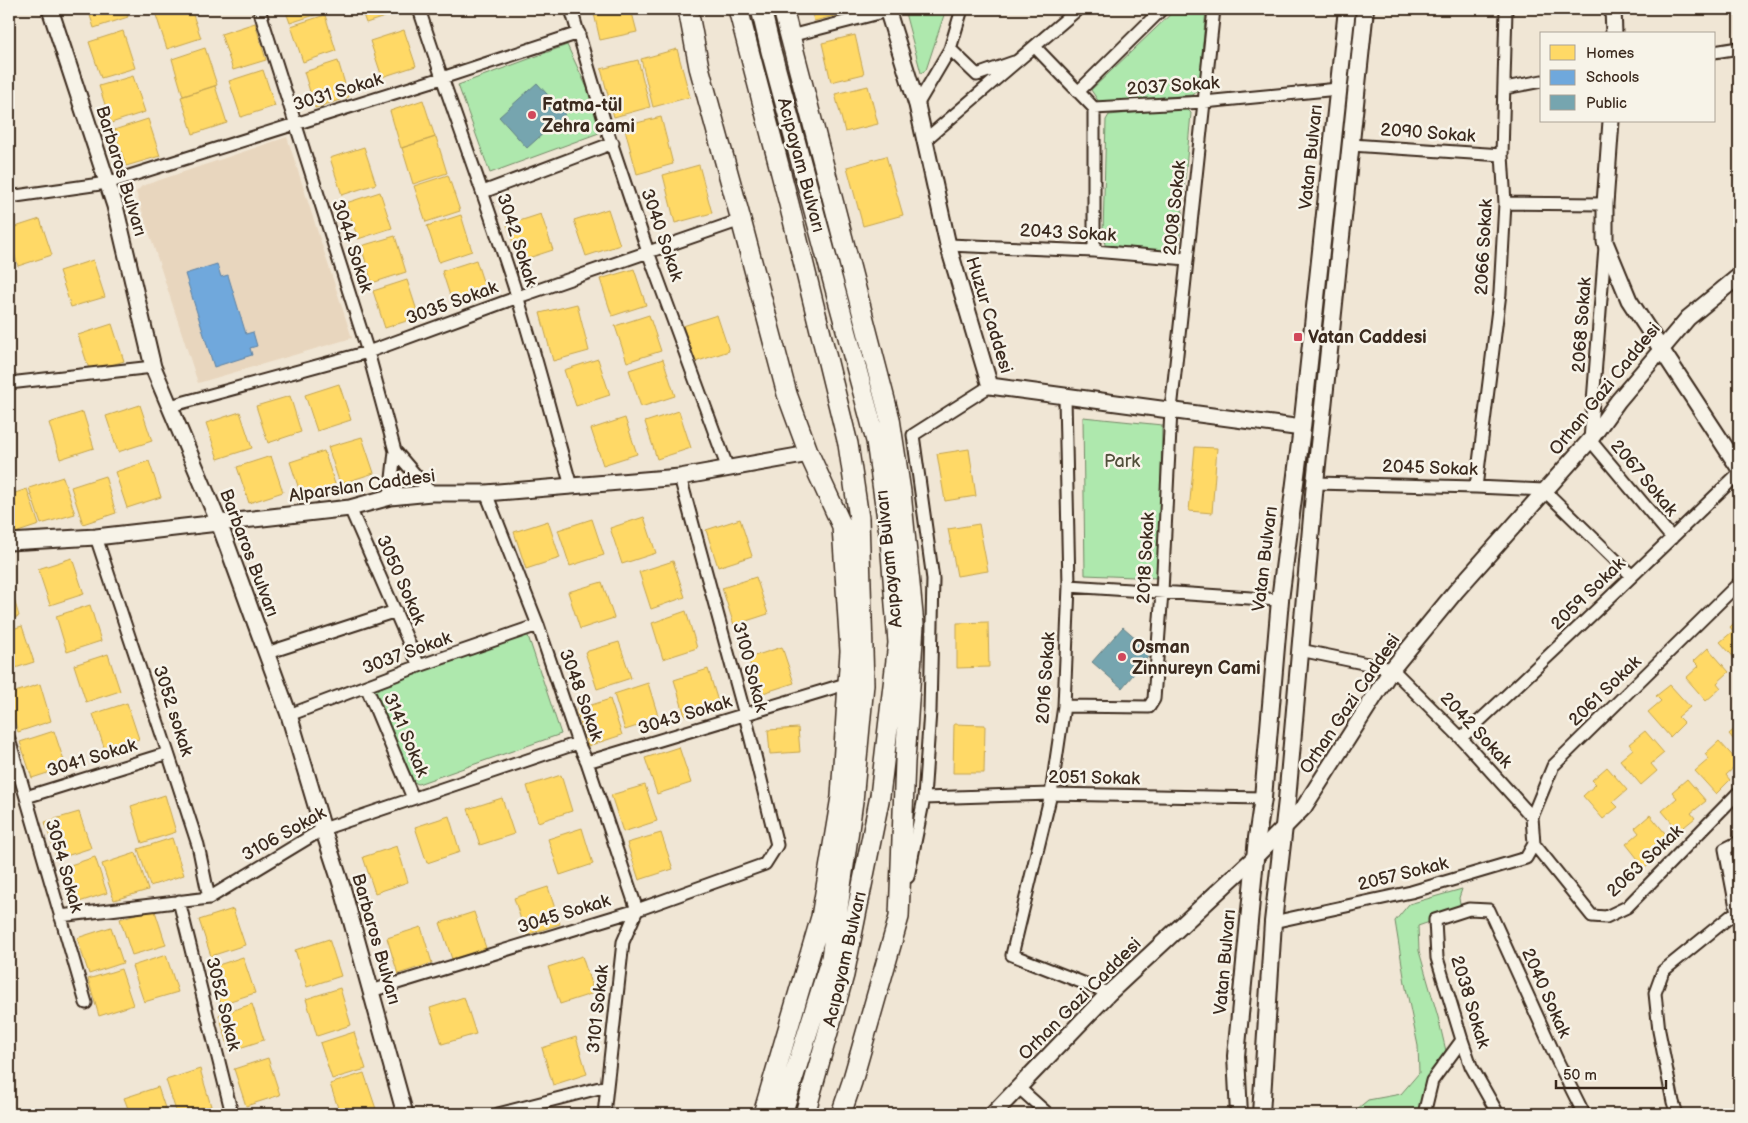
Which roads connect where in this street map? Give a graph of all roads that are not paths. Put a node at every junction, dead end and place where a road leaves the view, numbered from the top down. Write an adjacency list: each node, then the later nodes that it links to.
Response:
1 (50, 9): 40 (street, Barbaros Bulvarı)
2 (259, 9): 35 (street, 3044 Sokak)
3 (419, 9): 26 (street, 3042 Sokak)
4 (571, 9): 19 (street, 3040 Sokak)
5 (688, 9): 45 (main road)
6 (738, 9): 134 (main road, Acıpayam Bulvarı)
7 (761, 9): 135 (main road, Acıpayam Bulvarı)
8 (783, 9): 20 (main road)
9 (962, 9): 23 (street)
10 (1078, 9): 21 (street)
11 (1162, 9): 30 (street)
12 (1214, 9): 31 (street, 2008 Sokak)
13 (1347, 9): 29 (main road, Vatan Bulvarı)
14 (1365, 9): 38 (main road)
15 (1506, 9): 28 (street, 2066 Sokak)
16 (1613, 9): 18 (street)
17 (887, 10): 20 (street); 32 (street, Huzur Caddesi)
18 (1614, 32)
19 (578, 33): 26 (street, 3031 Sokak); 37 (street, 3040 Sokak)
20 (790, 36): 121 (main road)
21 (1035, 47): 25 (street); 30 (street)
22 (1739, 48): 24 (street)
23 (950, 49): 25 (street); 32 (street)
24 (1716, 52)
25 (1020, 60): 36 (street)
26 (442, 78): 35 (street, 3031 Sokak); 41 (street, 3042 Sokak)
27 (1540, 81): 28 (street)
28 (1505, 88): 39 (street, 2066 Sokak)
29 (1338, 89): 31 (street, 2037 Sokak); 61 (main road, Vatan Bulvarı)
30 (1078, 92): 33 (street)
31 (1204, 102): 33 (street, 2037 Sokak); 50 (street, 2008 Sokak)
32 (917, 105): 36 (street, Huzur Caddesi)
33 (1094, 108): 48 (street)
34 (1611, 122): 44 (street)
35 (294, 124): 40 (street, 3031 Sokak); 54 (street, 3044 Sokak)
36 (925, 140): 47 (street, Huzur Caddesi)
37 (612, 143): 41 (street); 49 (street, 3040 Sokak)
38 (1351, 145): 39 (street, 2090 Sokak); 69 (main road)
39 (1502, 155): 43 (street, 2066 Sokak)
40 (107, 183): 42 (street, 3031 Sokak); 55 (street, Barbaros Bulvarı)
41 (483, 192): 52 (street, 3042 Sokak)
42 (9, 197)
43 (1505, 203): 44 (street); 71 (street, 2066 Sokak)
44 (1605, 204): 46 (street)
45 (741, 220): 49 (street, 3035 Sokak); 64 (main road)
46 (1605, 242): 53 (street); 62 (street, 2068 Sokak)
47 (948, 245): 48 (street, 2043 Sokak); 57 (street, Huzur Caddesi)
48 (1094, 251): 50 (street, 2043 Sokak)
49 (648, 252): 52 (street, 3035 Sokak); 66 (street, 3040 Sokak)
50 (1187, 259): 60 (street, 2008 Sokak)
51 (1739, 276): 53 (street, Orhan Gazi Caddesi)
52 (518, 297): 54 (street, 3035 Sokak); 70 (street, 3042 Sokak)
53 (1662, 350): 62 (street, Orhan Gazi Caddesi); 65 (street)
54 (368, 352): 59 (street, 3035 Sokak); 63 (street, 3044 Sokak)
55 (153, 367): 56 (street); 59 (street, Barbaros Bulvarı)
56 (9, 384)
57 (990, 386): 58 (street, Huzur Caddesi); 106 (street)
58 (1065, 397): 60 (street, Huzur Caddesi); 83 (street, 2016 Sokak)
59 (170, 406): 77 (street, Barbaros Bulvarı)
60 (1171, 410): 61 (street, Huzur Caddesi); 84 (street, 2018 Sokak)
61 (1302, 428): 85 (main road, Vatan Bulvarı)
62 (1590, 440): 72 (street, Orhan Gazi Caddesi); 79 (street, 2067 Sokak)
63 (396, 451): 73 (street); 75 (street, 3044 Sokak)
64 (809, 454): 66 (street, Alparslan Caddesi); 92 (main road)
65 (1739, 468)
66 (728, 469): 68 (street, Alparslan Caddesi)
67 (1739, 474): 79 (street, 2059 Sokak)
68 (680, 477): 70 (street, Alparslan Caddesi); 96 (street, 3100 Sokak)
69 (1315, 482): 71 (street, 2045 Sokak); 88 (main road)
70 (571, 486): 74 (street, Alparslan Caddesi)
71 (1476, 487): 72 (street, 2045 Sokak)
72 (1544, 490): 81 (street); 91 (street, Orhan Gazi Caddesi)
73 (431, 493): 74 (street, Alparslan Caddesi); 75 (street, Alparslan Caddesi)
74 (486, 493): 87 (street, 3048 Sokak)
75 (390, 497): 76 (street, Alparslan Caddesi)
76 (350, 508): 77 (street, Alparslan Caddesi); 86 (street, 3050 Sokak)
77 (219, 523): 78 (street, Alparslan Caddesi); 89 (street, Barbaros Bulvarı)
78 (96, 537): 80 (street, Alparslan Caddesi); 100 (street, 3052 sokak)
79 (1672, 538): 81 (street, 2059 Sokak)
80 (9, 542)
81 (1632, 576): 97 (street, 2059 Sokak)
82 (1739, 583): 108 (street, 2061 Sokak)
83 (1069, 586): 84 (street); 94 (street, 2016 Sokak)
84 (1162, 592): 85 (street); 94 (street, 2018 Sokak)
85 (1280, 600): 107 (main road, Vatan Bulvarı)
86 (396, 612): 89 (street); 90 (street, 3050 Sokak)
87 (538, 625): 90 (street, 3037 Sokak); 99 (street, 3048 Sokak)
88 (1300, 650): 91 (street); 109 (main road)
89 (267, 654): 95 (street, Barbaros Bulvarı)
90 (419, 666): 93 (street, 3037 Sokak)
91 (1392, 669): 97 (street, 2042 Sokak); 109 (street, Orhan Gazi Caddesi)
92 (849, 683): 96 (street, 3043 Sokak); 133 (main road)
93 (366, 686): 95 (street, 3037 Sokak); 105 (street, 3141 Sokak)
94 (1064, 706): 103 (street, 2016 Sokak)
95 (289, 715): 110 (street, Barbaros Bulvarı)
96 (746, 715): 101 (street, 3043 Sokak); 114 (street, 3100 Sokak)
97 (1461, 738): 108 (street, 2042 Sokak)
98 (9, 739): 104 (street, 3054 Sokak)
99 (578, 743): 101 (street, 3048 Sokak); 105 (street, 3106 Sokak)
100 (168, 753): 104 (street, 3041 Sokak); 115 (street, 3052 sokak)
101 (587, 762): 117 (street, 3048 Sokak)
102 (1739, 792): 112 (street, 2063 Sokak)
103 (1051, 794): 106 (street, 2051 Sokak); 107 (street, 2051 Sokak); 124 (street, 2016 Sokak)
104 (26, 797): 119 (street, 3054 Sokak)
105 (414, 798): 110 (street, 3106 Sokak)
106 (924, 798): 121 (street)
107 (1263, 798): 113 (main road, Vatan Bulvarı)
108 (1532, 817): 112 (street, 2061 Sokak)
109 (1284, 828): 113 (street, Orhan Gazi Caddesi); 122 (main road)
110 (323, 829): 115 (street, 3106 Sokak); 123 (street, Barbaros Bulvarı)
111 (1739, 842): 120 (street)
112 (1534, 844): 122 (street, 2057 Sokak)
113 (1255, 857): 124 (street, Orhan Gazi Caddesi); 139 (main road, Vatan Bulvarı)
114 (765, 864): 117 (street, 3045 Sokak)
115 (209, 898): 116 (street, 3106 Sokak)
116 (179, 902): 119 (street, 3106 Sokak); 129 (street, 3052 Sokak)
117 (637, 910): 123 (street, 3045 Sokak); 127 (street, 3101 Sokak)
118 (1461, 911): 126 (street, 2038 Sokak); 143 (street, 2040 Sokak)
119 (60, 916): 125 (street, 3054 Sokak)
120 (1738, 917): 144 (street)
121 (899, 918): 136 (main road)
122 (1273, 922): 140 (main road)
123 (371, 991): 130 (street, Barbaros Bulvarı)
124 (1109, 993): 128 (street, Orhan Gazi Caddesi)
125 (86, 1003)
126 (1462, 1040): 141 (street); 142 (street, 2038 Sokak)
127 (607, 1086): 131 (street); 132 (street, 3101 Sokak)
128 (1018, 1087): 137 (street, Orhan Gazi Caddesi); 138 (street)
129 (232, 1114)
130 (405, 1114)
131 (498, 1114)
132 (604, 1114)
133 (763, 1114)
134 (782, 1114)
135 (805, 1114)
136 (841, 1114)
137 (993, 1114)
138 (1048, 1114)
139 (1238, 1114)
140 (1262, 1114)
141 (1424, 1114)
142 (1498, 1114)
143 (1584, 1114)
144 (1677, 1114)

